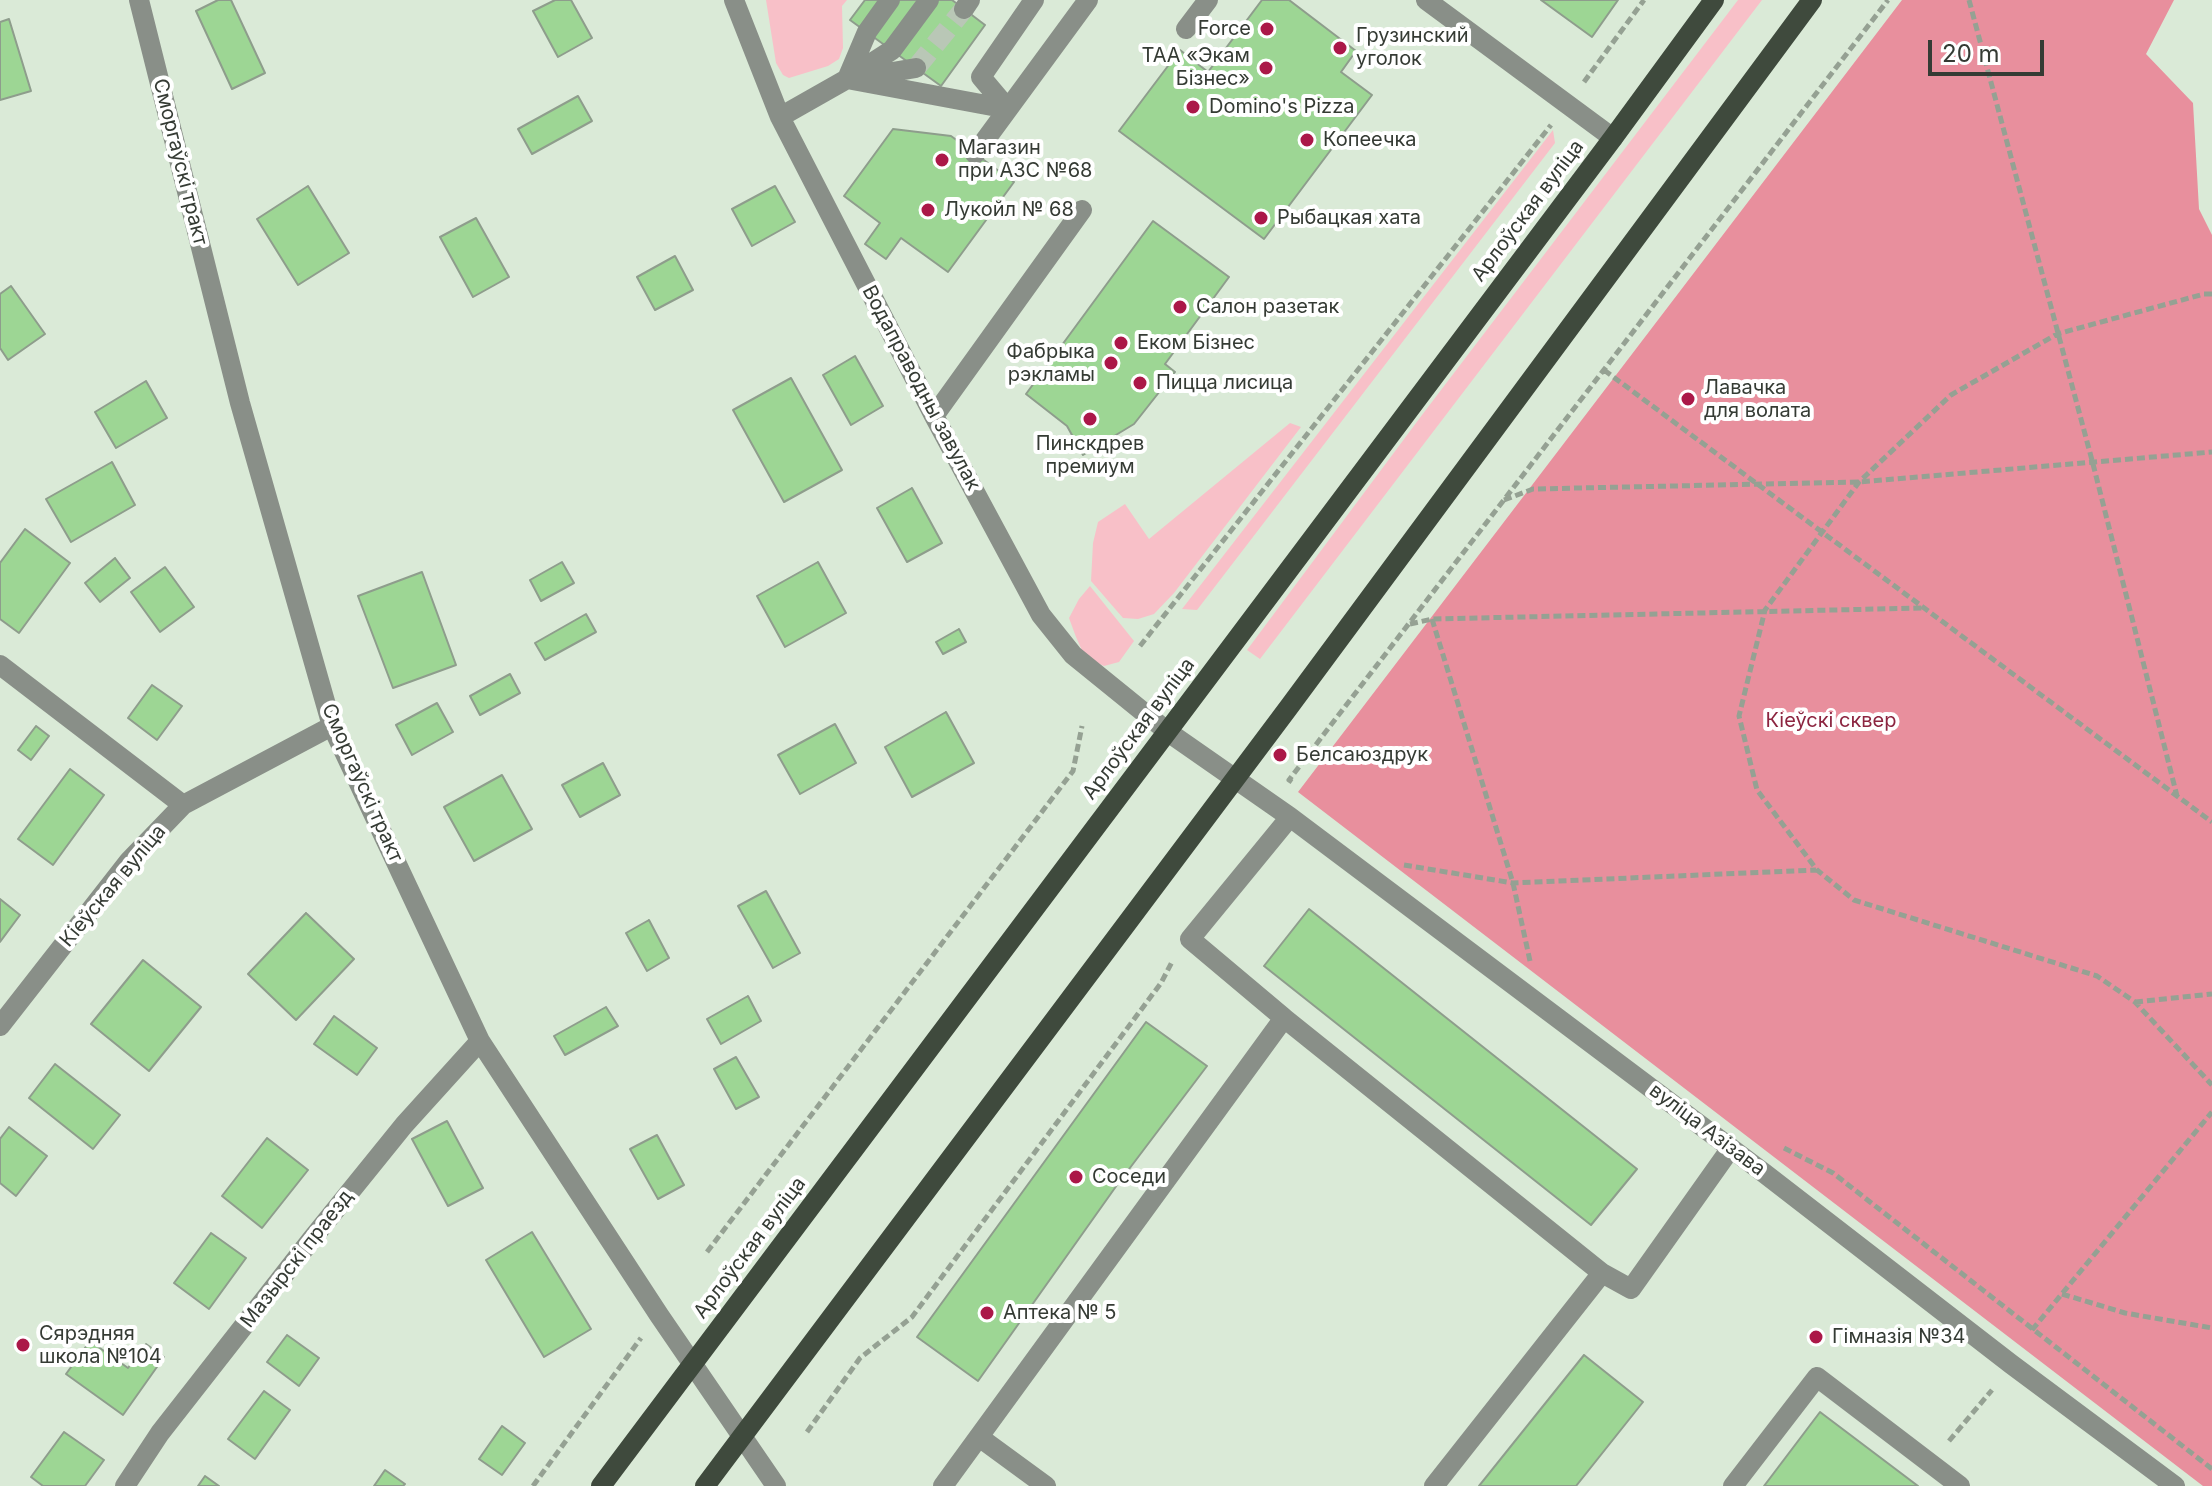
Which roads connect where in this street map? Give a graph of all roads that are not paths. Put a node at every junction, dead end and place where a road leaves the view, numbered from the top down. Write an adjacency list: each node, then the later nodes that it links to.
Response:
1 (139, 0): 21 (street, Сморгаўскі тракт)
2 (734, 0): 15 (street, Водаправодны завулак)
3 (890, 0): 13 (street)
4 (929, 0): 13 (street)
5 (1034, 0): 14 (street)
6 (1088, 0): 14 (street)
7 (1208, 0): 11 (street)
8 (1426, 0): 16 (street)
9 (1714, 0): 16 (main road, Арлоўская вуліца)
10 (1812, 0): 23 (main road)
11 (1186, 29)
12 (916, 68): 13 (street)
13 (847, 79): 14 (street); 15 (street)
14 (1008, 109): 17 (street)
15 (780, 117): 19 (street, Водаправодны завулак)
16 (1613, 138): 22 (main road, Арлоўская вуліца)
17 (975, 154)
18 (1082, 210): 19 (street)
19 (934, 416): 22 (street, Водаправодны завулак)
20 (0, 665): 24 (street)
21 (332, 726): 24 (street, Кіеўская вуліца); 28 (street, Сморгаўскі тракт)
22 (1168, 732): 23 (street, Водаправодны завулак); 31 (main road, Арлоўская вуліца)
23 (1235, 779): 25 (street, вуліца Азізава); 32 (main road)
24 (183, 805): 26 (street, Кіеўская вуліца)
25 (1290, 817): 27 (street); 29 (street, вуліца Азізава)
26 (3, 1015)
27 (1284, 1018): 30 (street); 33 (street)
28 (480, 1041): 31 (street, Сморгаўскі тракт); 34 (street, Мазырскі праезд)
29 (1731, 1148): 30 (street); 43 (street, вуліца Азізава)
30 (1602, 1273): 40 (street)
31 (693, 1365): 32 (street, Сморгаўскі тракт); 35 (main road, Арлоўская вуліца)
32 (741, 1437): 36 (main road); 37 (street)
33 (979, 1437): 38 (street); 39 (street)
34 (125, 1486)
35 (601, 1486)
36 (705, 1486)
37 (776, 1486)
38 (943, 1486)
39 (1046, 1486)
40 (1434, 1486)
41 (1733, 1486): 42 (street)
42 (1960, 1486)
43 (2175, 1486)

